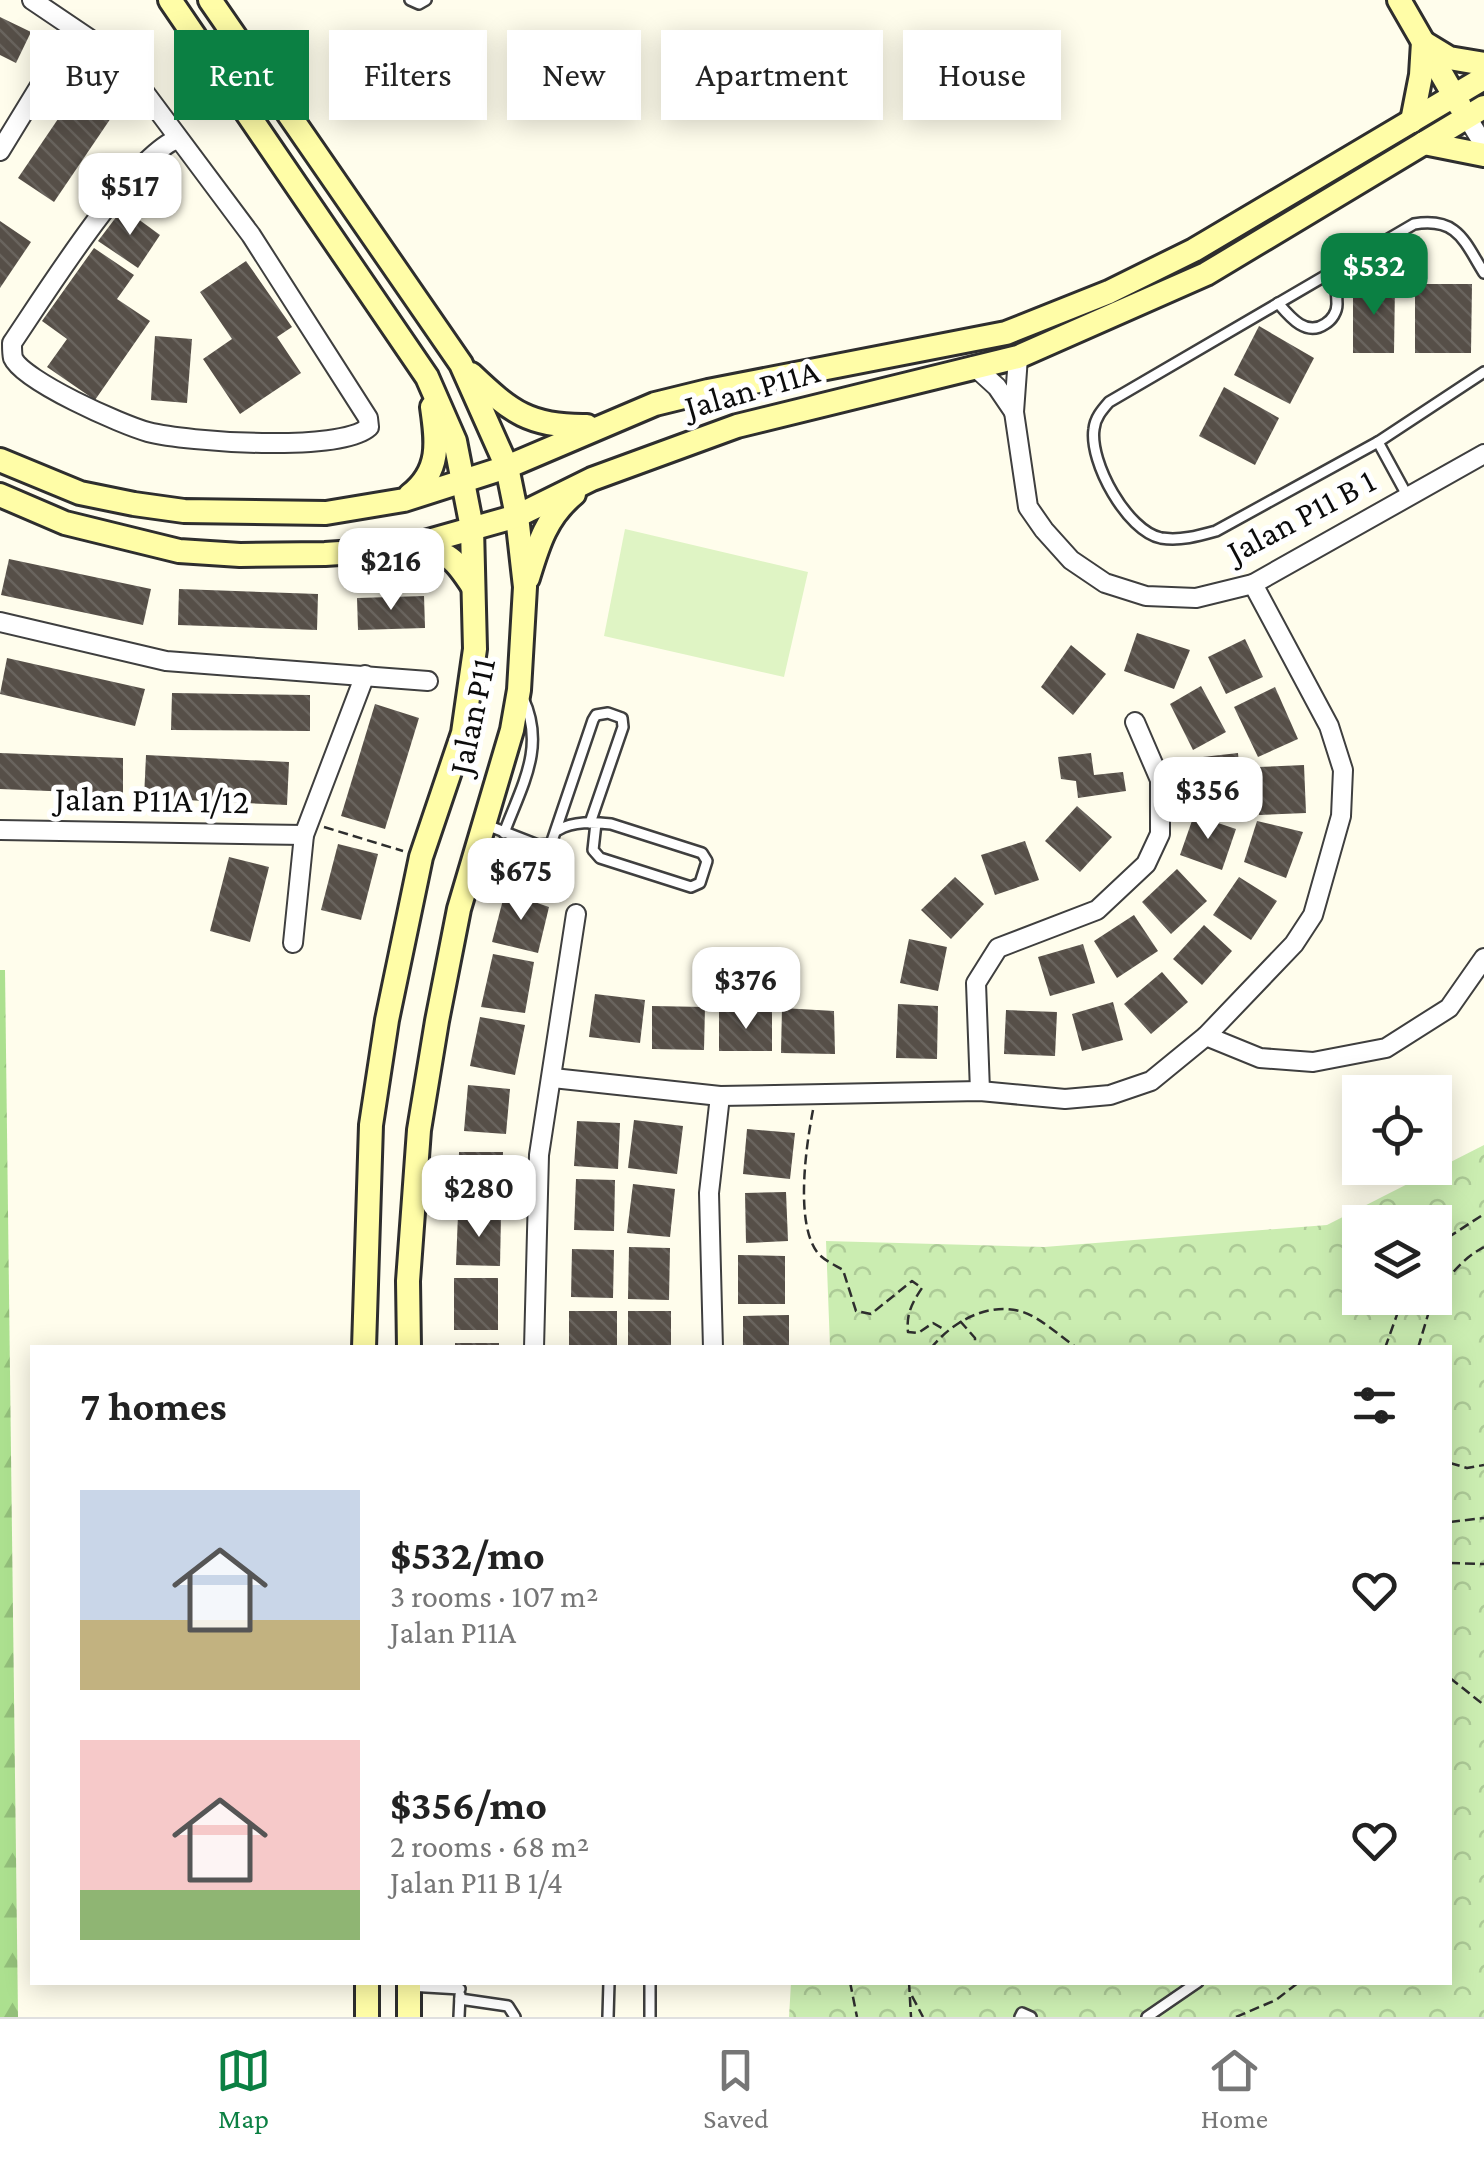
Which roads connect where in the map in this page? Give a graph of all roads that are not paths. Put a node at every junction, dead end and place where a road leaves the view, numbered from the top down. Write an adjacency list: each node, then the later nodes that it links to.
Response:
1 (32, 0): 7 (street)
2 (170, 0): 28 (street, Jalan P11)
3 (210, 0): 25 (street, Jalan P11)
4 (410, 0): 5 (lane)
5 (426, 0)
6 (1399, 0): 8 (street)
7 (74, 30)
8 (1423, 42): 9 (street); 11 (street); 15 (street)
9 (1484, 64)
10 (1484, 78): 11 (street, Jalan P11A)
11 (1454, 96): 14 (street); 15 (street, Jalan P11A)
12 (30, 102): 19 (street)
13 (154, 106): 16 (street)
14 (1476, 112): 17 (street, Jalan P11A); 18 (street)
15 (1412, 121): 30 (street, Jalan P11A)
16 (177, 139): 16 (street)
17 (1424, 143): 20 (street); 24 (street, Jalan P11A)
18 (1484, 145)
19 (0, 151)
20 (1484, 155)
21 (1334, 271): 22 (lane); 23 (lane); 23 (lane)
22 (1484, 274)
23 (1278, 304): 31 (lane)
24 (1018, 357): 26 (street, Jalan P11A); 29 (street, Jalan P11 B 1)
25 (462, 364): 30 (street); 34 (street, Jalan P11)
26 (974, 366): 29 (street, Jalan P11 B 1); 35 (street, Jalan P11A)
27 (1484, 372): 31 (lane)
28 (427, 377): 36 (street, Jalan P11); 39 (street)
29 (1014, 412): 43 (street, Jalan P11 B 1)
30 (598, 426): 34 (street, Jalan P11A)
31 (1378, 442): 38 (lane)
32 (1484, 454): 38 (street, Jalan P11 B 1)
33 (0, 460): 39 (street, Jalan P11A)
34 (506, 467): 36 (street, Jalan P11A); 40 (street, Jalan P11)
35 (592, 479): 40 (street, Jalan P11A); 45 (street)
36 (464, 482): 39 (street, Jalan P11A); 41 (street, Jalan P11)
37 (0, 495): 42 (street, Jalan P11A)
38 (1408, 497): 43 (street, Jalan P11 B 1)
39 (404, 500)
40 (517, 516): 41 (street, Jalan P11A); 45 (street, Jalan P11)
41 (472, 528): 42 (street, Jalan P11A); 44 (street, Jalan P11)
42 (400, 549): 44 (street)
43 (1253, 584): 59 (street)
44 (474, 587): 63 (street, Jalan P11)
45 (525, 587): 52 (street, Jalan P11)
46 (0, 622): 47 (street)
47 (365, 675): 48 (street); 53 (street)
48 (428, 680)
49 (1135, 722): 61 (street)
50 (566, 805): 51 (lane); 51 (lane); 55 (lane)
51 (593, 823): 51 (lane); 55 (lane)
52 (494, 828): 55 (lane); 64 (street, Jalan P11)
53 (306, 829): 54 (street, Jalan P11A 1/12); 57 (street)
54 (0, 830)
55 (558, 830)
56 (576, 914): 60 (street)
57 (293, 943)
58 (1484, 958): 59 (street)
59 (1206, 1036): 61 (street)
60 (552, 1078): 62 (street); 65 (street)
61 (980, 1090): 62 (street)
62 (720, 1096): 66 (street)
63 (364, 1345)
64 (409, 1345)
65 (534, 1345)
66 (713, 1345)
67 (403, 1985): 73 (street)
68 (412, 1985): 72 (lane)
69 (610, 1985): 76 (lane)
70 (650, 1985): 77 (lane)
71 (1194, 1985): 80 (lane)
72 (460, 1990): 74 (lane); 75 (lane)
73 (409, 2017)
74 (459, 2017)
75 (515, 2017)
76 (608, 2017)
77 (650, 2017)
78 (1020, 2017): 79 (lane)
79 (1032, 2017)
80 (1148, 2017)

